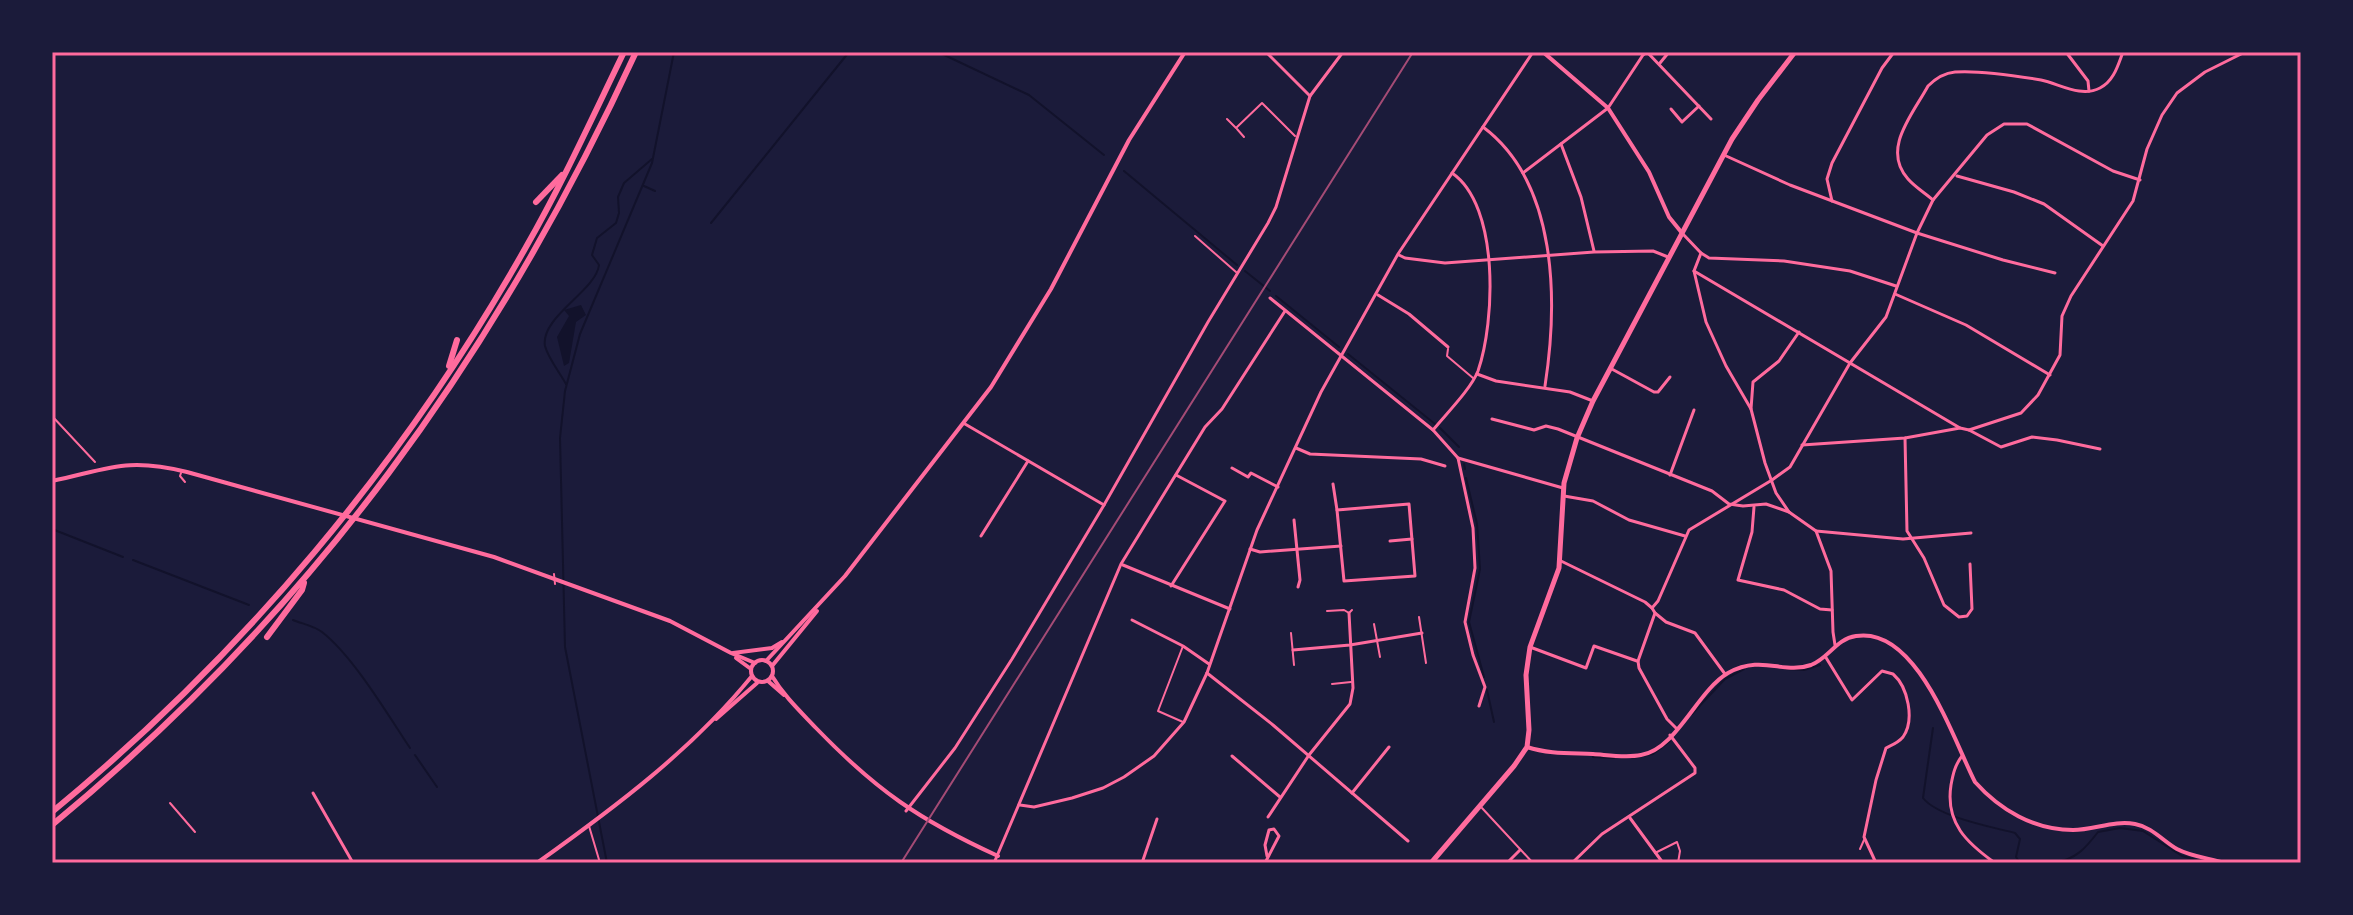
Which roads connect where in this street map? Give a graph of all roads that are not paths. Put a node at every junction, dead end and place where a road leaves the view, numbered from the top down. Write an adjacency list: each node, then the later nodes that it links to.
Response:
1 (624, 52): 29 (highway)
2 (636, 52): 114 (highway)
3 (1185, 52): 71 (street)
4 (1266, 52): 17 (street)
5 (1343, 52): 17 (street)
6 (1533, 52): 23 (street)
7 (1543, 52): 19 (street)
8 (1647, 52): 15 (street); 19 (street)
9 (1669, 52): 15 (street)
10 (1795, 52): 28 (main road)
11 (1894, 52): 35 (street)
12 (2066, 52): 16 (street)
13 (2123, 52): 16 (street)
14 (2245, 52): 33 (street)
15 (1660, 63): 18 (street)
16 (2089, 91): 34 (street)
17 (1310, 96): 26 (street)
18 (1699, 106): 20 (street); 22 (street)
19 (1608, 108): 27 (street); 37 (street)
20 (1671, 109)
21 (1227, 119): 24 (lane)
22 (1711, 119)
23 (1482, 126): 30 (street); 31 (street)
24 (1236, 128): 25 (lane); 26 (lane)
25 (1244, 137)
26 (1296, 137): 48 (street)
27 (1561, 144): 31 (street); 41 (street)
28 (1724, 155): 35 (street); 37 (main road)
29 (568, 170): 36 (highway); 63 (highway)
30 (1452, 173): 43 (street); 46 (street)
31 (1523, 173): 44 (street)
32 (1956, 176): 33 (street); 34 (street); 40 (street)
33 (2140, 180): 40 (street)
34 (1933, 200): 38 (street)
35 (1832, 201): 38 (street)
36 (536, 202)
37 (1682, 233): 42 (street); 45 (main road)
38 (1917, 233): 49 (street); 50 (street)
39 (1195, 236): 48 (lane)
40 (2103, 246): 61 (street)
41 (1594, 252): 44 (street); 45 (street)
42 (1701, 253): 47 (street); 50 (street)
43 (1398, 254): 46 (street); 52 (street)
44 (1547, 257): 46 (street); 65 (street)
45 (1668, 257): 60 (main road)
46 (1489, 260): 62 (street)
47 (1694, 271): 55 (street); 67 (street)
48 (1238, 272): 96 (street)
49 (2055, 273)
50 (1897, 287): 51 (street)
51 (1895, 294): 59 (street); 61 (street)
52 (1377, 295): 57 (street); 58 (street)
53 (1270, 298): 54 (street)
54 (1285, 311): 58 (street); 86 (street)
55 (1799, 332): 59 (street); 67 (street)
56 (457, 340): 63 (highway)
57 (1448, 347): 62 (lane)
58 (1342, 357): 73 (street); 78 (street)
59 (1850, 363): 72 (street); 77 (street)
60 (1610, 368): 64 (street); 66 (main road)
61 (2050, 375): 74 (street)
62 (1475, 376): 65 (street); 73 (street)
63 (445, 377): 174 (highway)
64 (1670, 377)
65 (1545, 386): 66 (street)
66 (1593, 401): 75 (main road)
67 (1751, 409): 88 (street)
68 (1694, 410): 87 (street)
69 (52, 416): 82 (lane)
70 (1492, 419): 75 (street)
71 (965, 424): 81 (street); 117 (street)
72 (1960, 428): 74 (street); 76 (street)
73 (1433, 430): 80 (street)
74 (1969, 430): 79 (street)
75 (1578, 436): 87 (street); 93 (main road)
76 (1905, 438): 77 (street); 105 (street)
77 (1802, 445): 88 (street)
78 (1296, 448): 83 (street); 92 (street)
79 (2100, 449)
80 (1458, 458): 93 (street); 157 (street)
81 (1028, 461): 96 (street); 103 (street)
82 (95, 462)
83 (1447, 467)
84 (1232, 468): 92 (street)
85 (184, 471): 89 (street); 90 (lane); 137 (street)
86 (1176, 475): 112 (street); 115 (street)
87 (1670, 475): 95 (street)
88 (1772, 480): 95 (street); 99 (street)
89 (52, 481)
90 (185, 482)
91 (1333, 484): 98 (street)
92 (1278, 487): 109 (street)
93 (1563, 488): 94 (main road)
94 (1561, 496): 104 (street); 111 (main road)
95 (1729, 504): 97 (street); 104 (street)
96 (1104, 505): 173 (street)
97 (1754, 506): 99 (street); 120 (street)
98 (1337, 510): 106 (street); 108 (street)
99 (1789, 512): 101 (street)
100 (1294, 520): 110 (street)
101 (1816, 531): 105 (street); 120 (street)
102 (1971, 533): 105 (street)
103 (981, 536)
104 (1685, 536): 118 (street)
105 (1910, 537): 113 (street)
106 (1412, 539): 107 (street); 108 (street)
107 (1390, 541)
108 (1341, 546): 110 (street)
109 (1250, 549): 110 (street); 119 (street)
110 (1298, 549): 116 (street)
111 (1561, 561): 118 (street); 135 (main road)
112 (1121, 564): 115 (street); 171 (street)
113 (1970, 564)
114 (305, 580): 129 (highway); 179 (highway)
115 (1171, 586): 119 (street)
116 (1298, 587)
117 (818, 608): 130 (street); 146 (street)
118 (1652, 608): 123 (street)
119 (1230, 609): 144 (street)
120 (1832, 610): 133 (street)
121 (1327, 611): 122 (lane)
122 (1351, 612): 132 (street)
123 (1655, 613): 141 (street); 149 (street)
124 (1419, 617): 128 (lane)
125 (1132, 620): 134 (street)
126 (1374, 624): 131 (lane)
127 (1291, 633): 136 (lane)
128 (1422, 633): 131 (street); 143 (lane)
129 (267, 637)
130 (786, 640): 137 (street); 140 (street)
131 (1377, 641): 132 (street); 139 (lane)
132 (1350, 645): 136 (street); 154 (street)
133 (1835, 645): 138 (street); 166 (street)
134 (1183, 646): 144 (street); 158 (lane)
135 (1530, 647): 141 (street); 163 (main road)
136 (1293, 650): 145 (lane)
137 (731, 653): 142 (street); 147 (street)
138 (1825, 656): 149 (street); 181 (street)
139 (1380, 657)
140 (766, 661): 142 (street); 146 (street)
141 (1638, 661): 160 (street)
142 (755, 663): 147 (street)
143 (1426, 663)
144 (1210, 664): 148 (street)
145 (1294, 665)
146 (772, 666): 151 (street)
147 (751, 669): 150 (street)
148 (1207, 673): 158 (street); 164 (street)
149 (1725, 675): 160 (street)
150 (752, 676): 153 (street); 159 (street)
151 (772, 676): 152 (street); 156 (street)
152 (768, 681): 153 (street); 156 (street)
153 (759, 682): 159 (street)
154 (1353, 682): 155 (lane); 164 (street)
155 (1332, 684)
156 (786, 696): 173 (street)
157 (1479, 706)
158 (1184, 722): 171 (street)
159 (711, 723): 178 (street)
160 (1676, 728): 161 (street)
161 (1670, 735): 163 (street); 176 (street)
162 (1389, 747): 168 (street)
163 (1527, 747): 172 (main road)
164 (1309, 755): 168 (street); 169 (street)
165 (1232, 756): 169 (street)
166 (1962, 756): 201 (street); 202 (street)
167 (313, 793): 188 (street)
168 (1352, 793): 182 (street)
169 (1280, 797): 175 (street)
170 (170, 803): 180 (lane)
171 (1020, 805): 186 (street)
172 (1479, 805): 184 (lane); 194 (main road)
173 (904, 808): 186 (street)
174 (52, 812)
175 (1268, 817)
176 (1630, 817): 185 (street); 197 (street)
177 (1157, 819): 192 (street)
178 (591, 824): 189 (street); 190 (lane)
179 (52, 825)
180 (195, 832)
181 (1865, 839): 183 (lane); 200 (street)
182 (1408, 841)
183 (1860, 849)
184 (1520, 850): 195 (street); 196 (lane)
185 (1655, 853): 198 (street); 199 (lane)
186 (998, 856): 191 (street)
187 (1267, 856): 187 (street); 193 (street)
188 (353, 863)
189 (537, 863)
190 (600, 863)
191 (994, 863)
192 (1142, 863)
193 (1265, 863)
194 (1431, 863)
195 (1507, 863)
196 (1533, 863)
197 (1572, 863)
198 (1663, 863)
199 (1678, 863)
200 (1876, 863)
201 (1995, 863)
202 (2225, 863)

